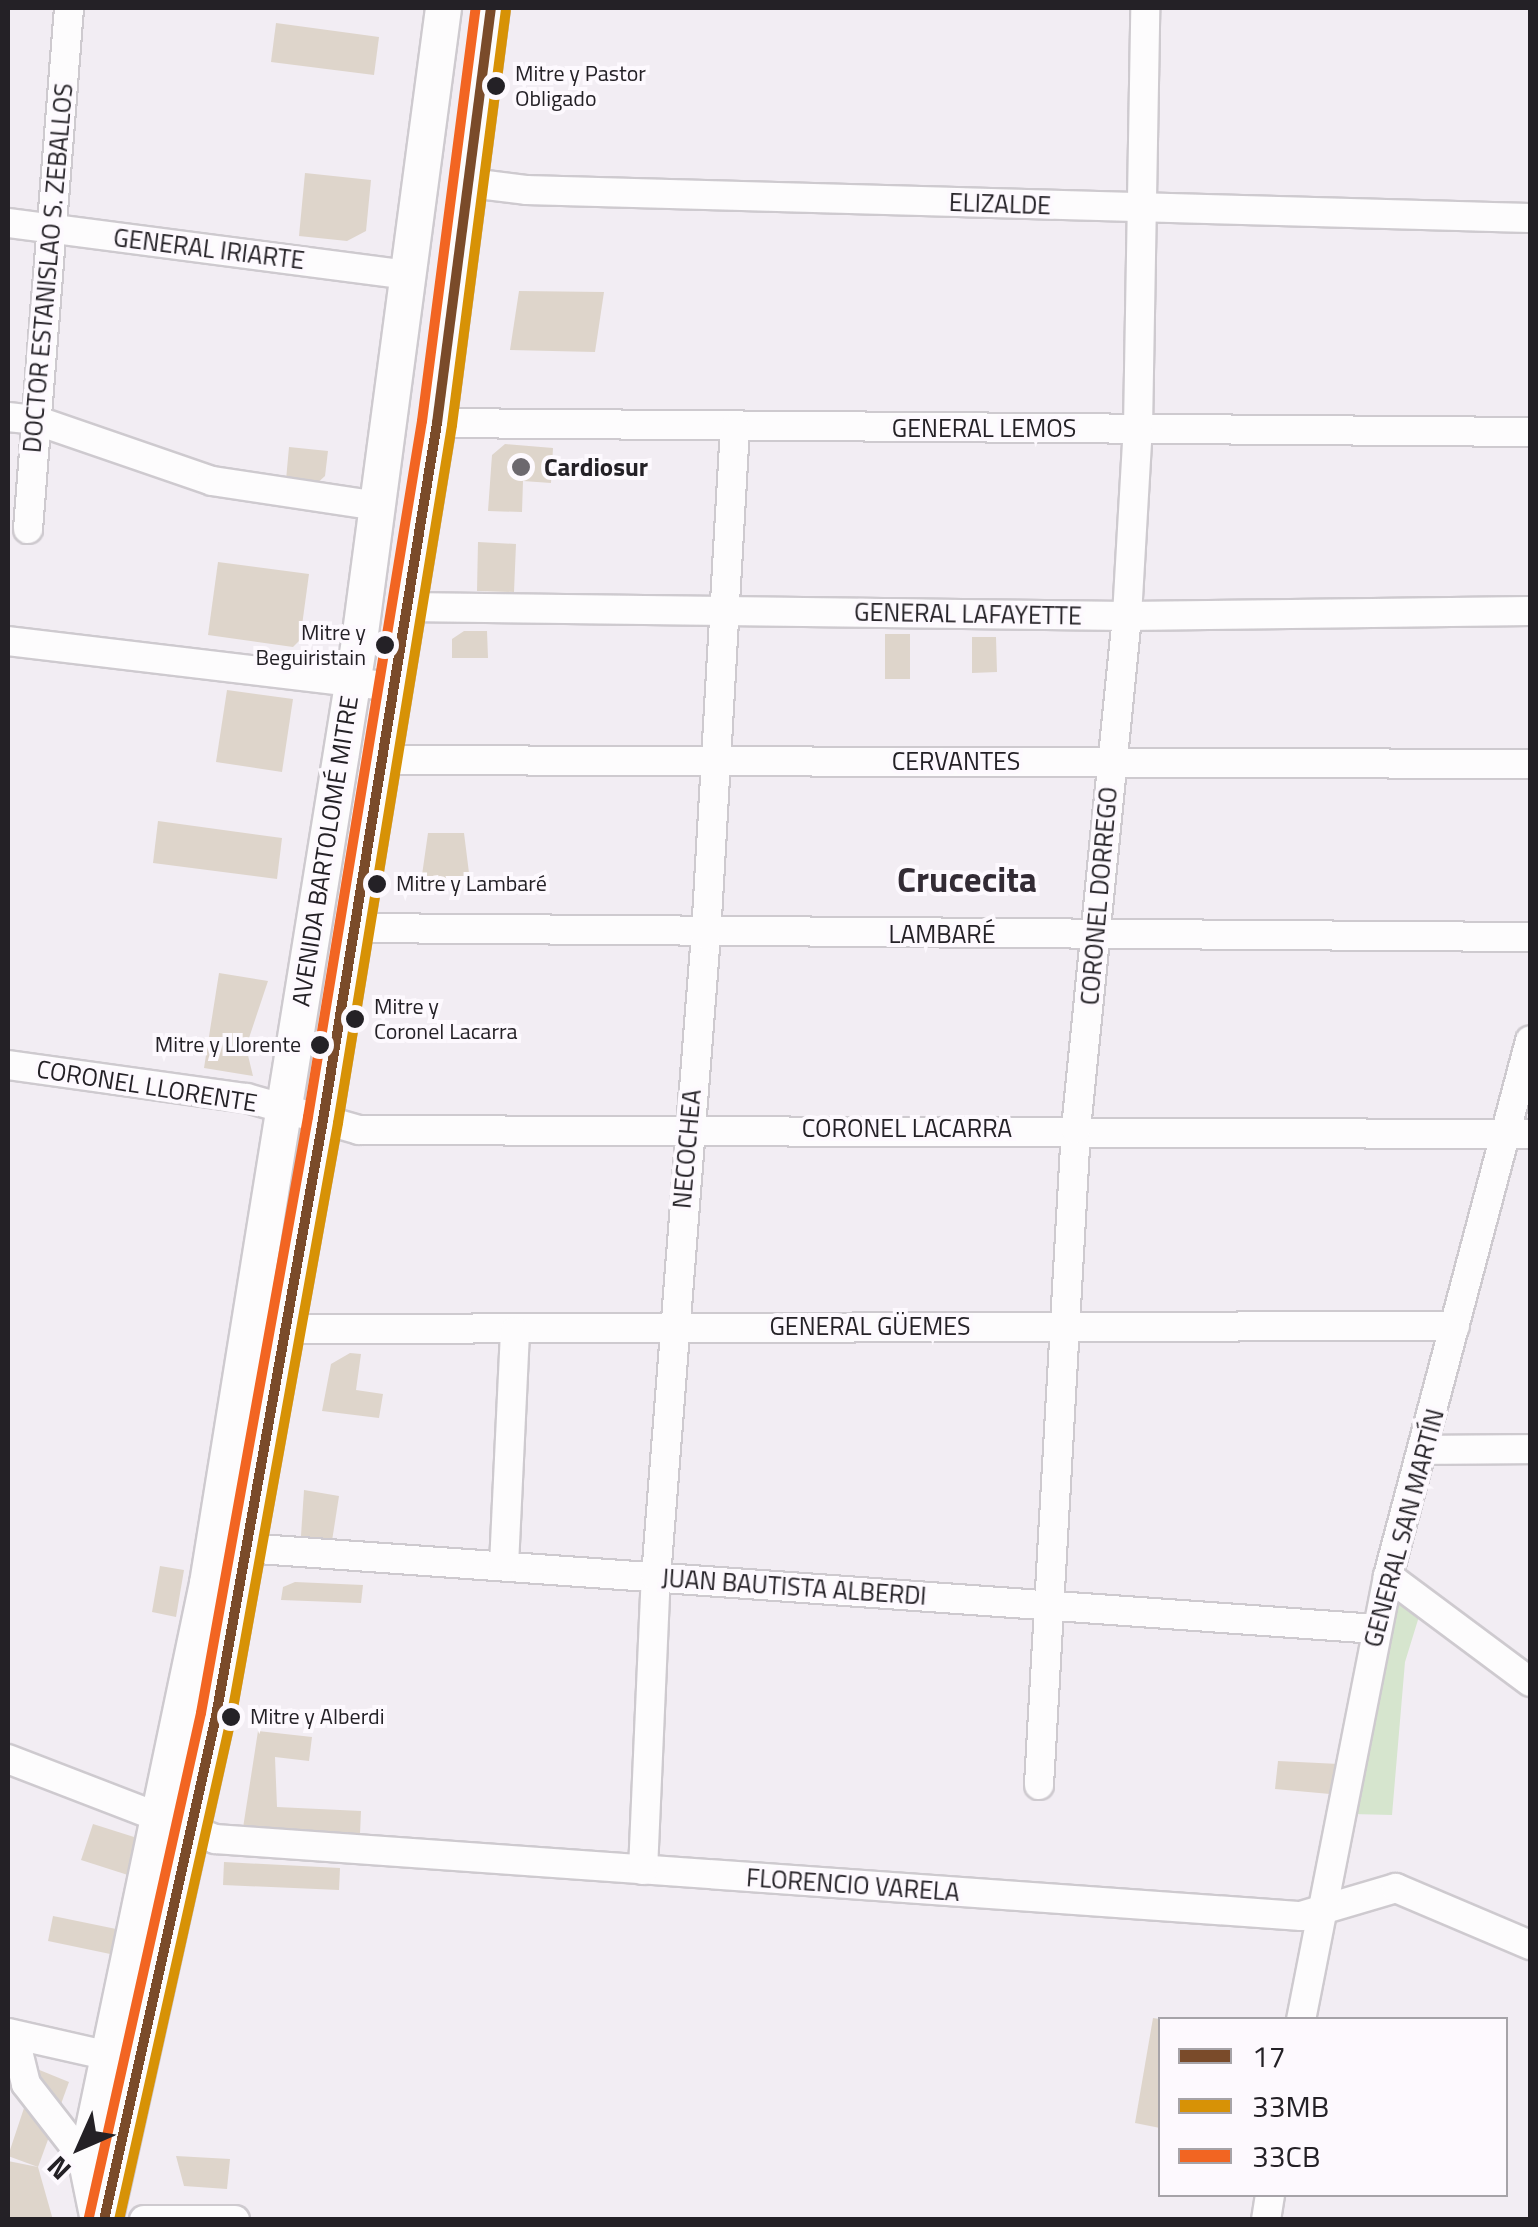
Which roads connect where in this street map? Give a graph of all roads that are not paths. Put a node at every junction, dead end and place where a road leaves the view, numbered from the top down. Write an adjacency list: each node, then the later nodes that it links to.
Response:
1 (70, 8): 9 (street, DOCTOR ESTANISLAO S. ZEBALLOS)
2 (443, 8): 10 (main road, AVENIDA BARTOLOMÉ MITRE)
3 (491, 8): 5 (main road, AVENIDA BARTOLOMÉ MITRE)
4 (1145, 8): 6 (street, CORONEL DORREGO)
5 (470, 183): 6 (street, ELIZALDE); 12 (main road, AVENIDA BARTOLOMÉ MITRE)
6 (1138, 208): 7 (street, ELIZALDE); 14 (street, CORONEL DORREGO)
7 (1530, 218)
8 (8, 223): 9 (street, GENERAL IRIARTE)
9 (50, 228): 10 (street, GENERAL IRIARTE); 11 (street, DOCTOR ESTANISLAO S. ZEBALLOS)
10 (411, 275): 16 (main road, AVENIDA BARTOLOMÉ MITRE)
11 (21, 419): 16 (street); 17 (street, DOCTOR ESTANISLAO S. ZEBALLOS)
12 (436, 423): 13 (street, GENERAL LEMOS); 18 (main road, AVENIDA BARTOLOMÉ MITRE)
13 (736, 428): 14 (street, GENERAL LEMOS); 19 (street, NECOCHEA)
14 (1138, 428): 15 (street, GENERAL LEMOS); 21 (street, CORONEL DORREGO)
15 (1530, 432)
16 (378, 506): 23 (main road, AVENIDA BARTOLOMÉ MITRE)
17 (28, 528)
18 (406, 607): 19 (street, GENERAL LAFAYETTE); 24 (main road, AVENIDA BARTOLOMÉ MITRE)
19 (721, 611): 21 (street, GENERAL LAFAYETTE); 26 (street, NECOCHEA)
20 (1530, 611): 21 (street, GENERAL LAFAYETTE)
21 (1127, 616): 27 (street, CORONEL DORREGO)
22 (8, 641): 23 (street)
23 (352, 681): 24 (street); 35 (main road, AVENIDA BARTOLOMÉ MITRE)
24 (393, 687): 25 (main road, AVENIDA BARTOLOMÉ MITRE)
25 (382, 760): 26 (street, CERVANTES); 29 (main road, AVENIDA BARTOLOMÉ MITRE)
26 (712, 760): 27 (street, CERVANTES); 31 (street, NECOCHEA)
27 (1112, 762): 28 (street, CERVANTES); 30 (street, CORONEL DORREGO)
28 (1530, 764)
29 (354, 928): 31 (street, LAMBARÉ); 36 (main road, AVENIDA BARTOLOMÉ MITRE)
30 (1096, 934): 31 (street, LAMBARÉ); 32 (street, LAMBARÉ); 38 (street, CORONEL DORREGO)
31 (706, 935): 37 (street, NECOCHEA)
32 (1530, 937)
33 (1530, 1041): 39 (street, GENERAL SAN MARTÍN)
34 (8, 1065): 35 (street, CORONEL LLORENTE)
35 (285, 1110): 36 (street, CORONEL LACARRA); 47 (main road, AVENIDA BARTOLOMÉ MITRE)
36 (322, 1120): 37 (street, CORONEL LACARRA); 43 (main road, AVENIDA BARTOLOMÉ MITRE)
37 (688, 1128): 38 (street, CORONEL LACARRA); 40 (street, NECOCHEA)
38 (1076, 1129): 39 (street, CORONEL LACARRA); 42 (street, CORONEL DORREGO)
39 (1517, 1133): 41 (street, GENERAL SAN MARTÍN)
40 (673, 1326): 42 (street, GENERAL GÜEMES); 44 (street, GENERAL GÜEMES); 50 (street, NECOCHEA)
41 (1455, 1326): 42 (street, GENERAL GÜEMES); 46 (street, GENERAL SAN MARTÍN)
42 (1067, 1327): 51 (street, CORONEL DORREGO)
43 (285, 1328): 44 (street, GENERAL GÜEMES); 47 (main road, AVENIDA BARTOLOMÉ MITRE)
44 (516, 1331): 48 (street)
45 (1530, 1448): 46 (street)
46 (1425, 1450): 49 (street, GENERAL SAN MARTÍN)
47 (229, 1547): 48 (street, JUAN BAUTISTA ALBERDI); 56 (main road, AVENIDA BARTOLOMÉ MITRE)
48 (504, 1565): 50 (street, JUAN BAUTISTA ALBERDI)
49 (1388, 1576): 52 (street, GENERAL SAN MARTÍN); 53 (street)
50 (656, 1578): 51 (street, JUAN BAUTISTA ALBERDI); 57 (street, NECOCHEA)
51 (1048, 1604): 52 (street, JUAN BAUTISTA ALBERDI); 55 (street, CORONEL DORREGO)
52 (1376, 1629): 58 (street, GENERAL SAN MARTÍN)
53 (1530, 1682)
54 (8, 1759): 56 (street, FLORENCIO VARELA)
55 (1039, 1784)
56 (175, 1827): 57 (street, FLORENCIO VARELA); 62 (main road, AVENIDA BARTOLOMÉ MITRE); 64 (main road, AVENIDA BARTOLOMÉ MITRE)
57 (643, 1870): 58 (street, FLORENCIO VARELA)
58 (1322, 1914): 59 (street, FLORENCIO VARELA); 60 (street, GENERAL SAN MARTÍN)
59 (1530, 1945)
60 (1303, 2017)
61 (11, 2034): 62 (street); 63 (street)
62 (105, 2054): 63 (main road, AVENIDA BARTOLOMÉ MITRE)
63 (86, 2161): 64 (main road, AVENIDA BARTOLOMÉ MITRE)
64 (101, 2220)
65 (144, 2220): 66 (street)
66 (235, 2220)

